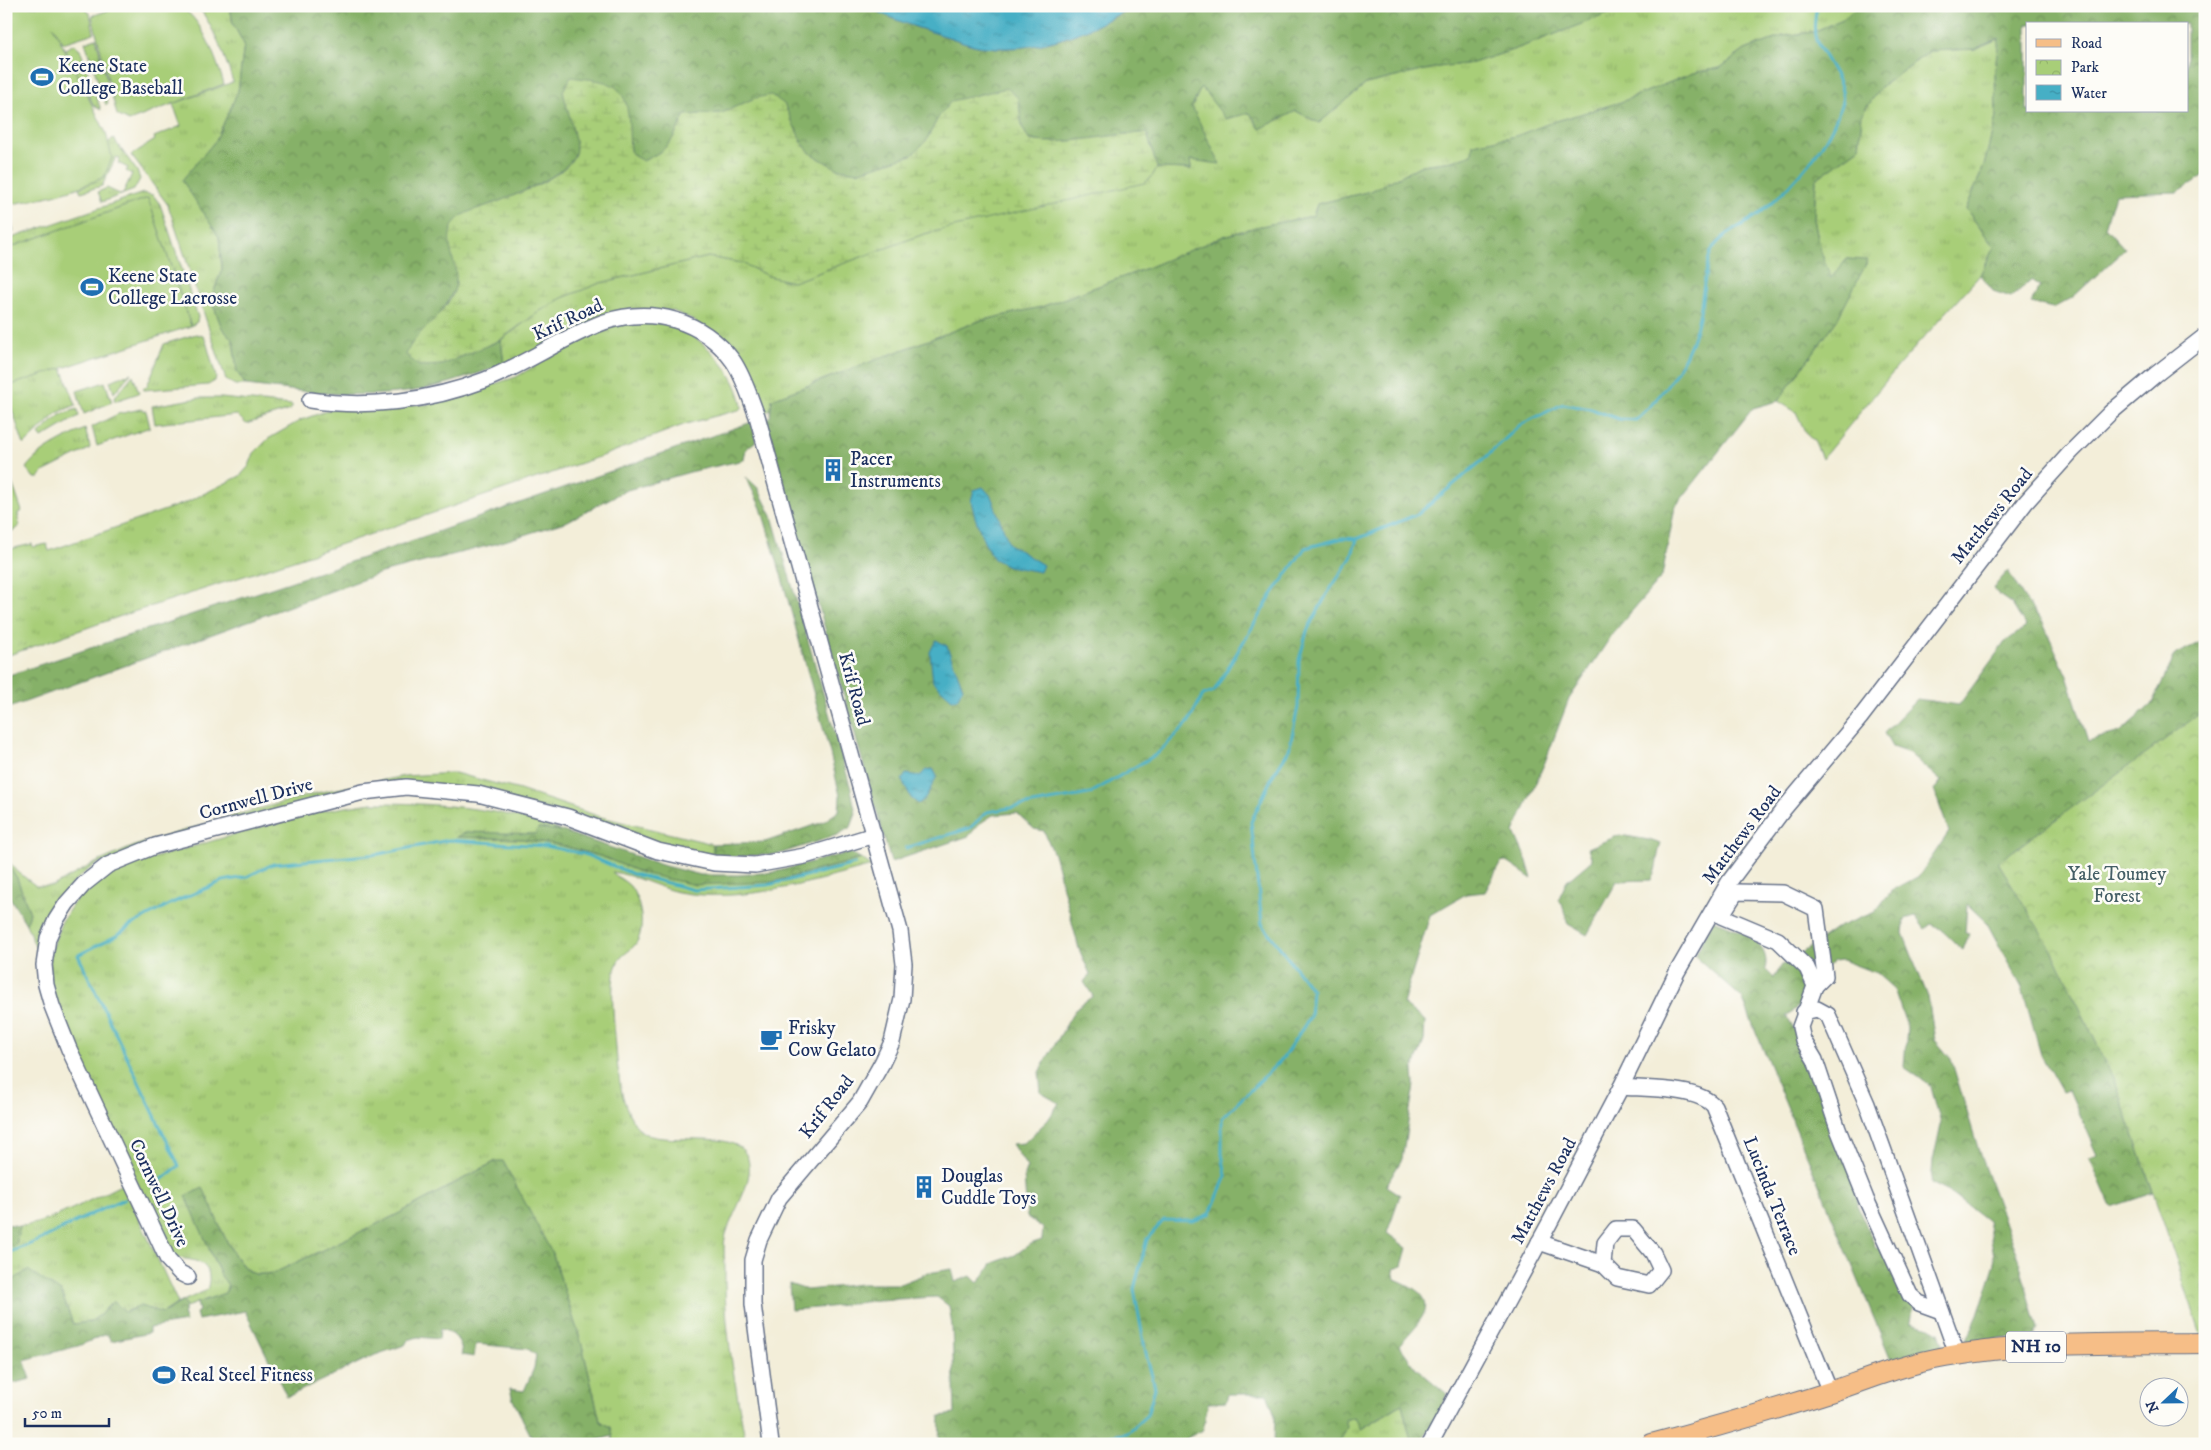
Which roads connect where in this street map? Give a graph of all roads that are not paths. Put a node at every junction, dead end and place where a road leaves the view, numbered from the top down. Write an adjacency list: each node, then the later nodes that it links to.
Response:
1 (2205, 336): 6 (street, Matthews Road)
2 (310, 400): 3 (street, Krif Road)
3 (874, 835): 9 (street, Cornwell Drive); 14 (street, Krif Road)
4 (1815, 986): 4 (street); 5 (street)
5 (1804, 1012): 10 (street); 10 (street)
6 (1621, 1087): 7 (street, Matthews Road); 13 (street, Lucinda Terrace)
7 (1539, 1242): 8 (street); 15 (street, Matthews Road)
8 (1603, 1264)
9 (188, 1277)
10 (1942, 1311): 12 (street)
11 (2205, 1343): 12 (main road, NH 10)
12 (1957, 1354): 13 (main road, NH 10)
13 (1830, 1392): 16 (main road, NH 10)
14 (772, 1444)
15 (1430, 1444)
16 (1652, 1444)

